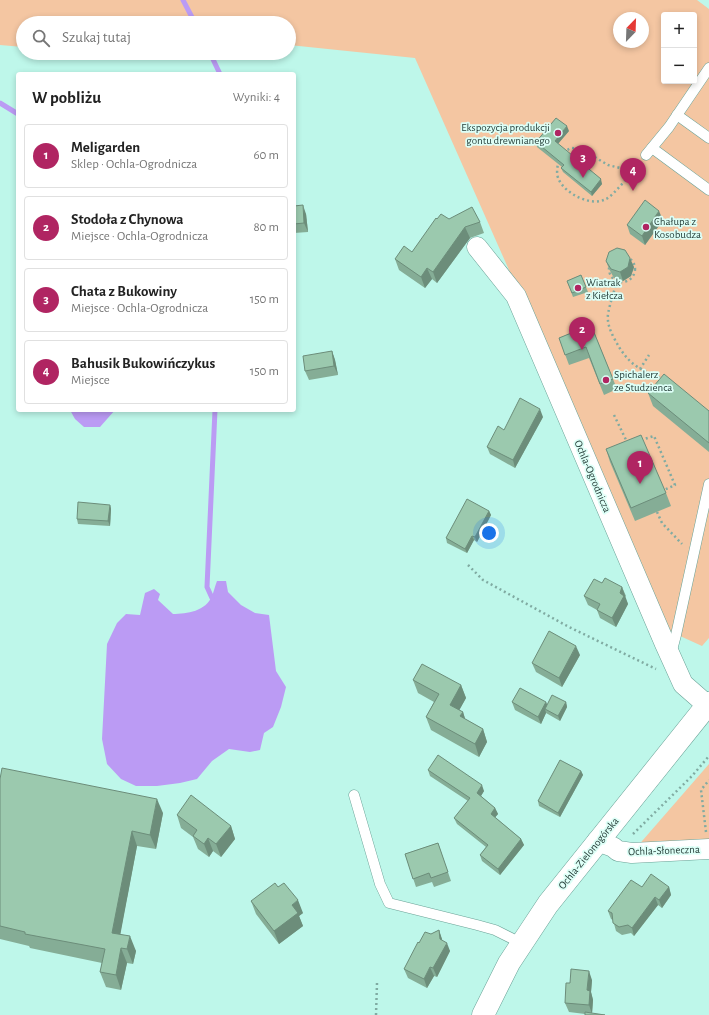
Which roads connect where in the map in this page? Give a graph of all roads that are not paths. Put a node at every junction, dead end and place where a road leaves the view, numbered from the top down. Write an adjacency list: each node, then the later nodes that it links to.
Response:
1 (709, 68): 2 (lane)
2 (677, 115): 3 (lane); 4 (lane)
3 (709, 138)
4 (709, 190)
5 (477, 247): 7 (street, Ochla-Ogrodnicza)
6 (709, 484): 7 (lane)
7 (663, 662): 8 (street, Ochla-Ogrodnicza)
8 (708, 704): 10 (street, Ochla-Zielonogórska)
9 (354, 795): 12 (lane)
10 (598, 841): 11 (street, Ochla-Słoneczna); 12 (street, Ochla-Zielonogórska)
11 (708, 849)
12 (521, 943): 13 (street, Ochla-Zielonogórska)
13 (483, 1015)

